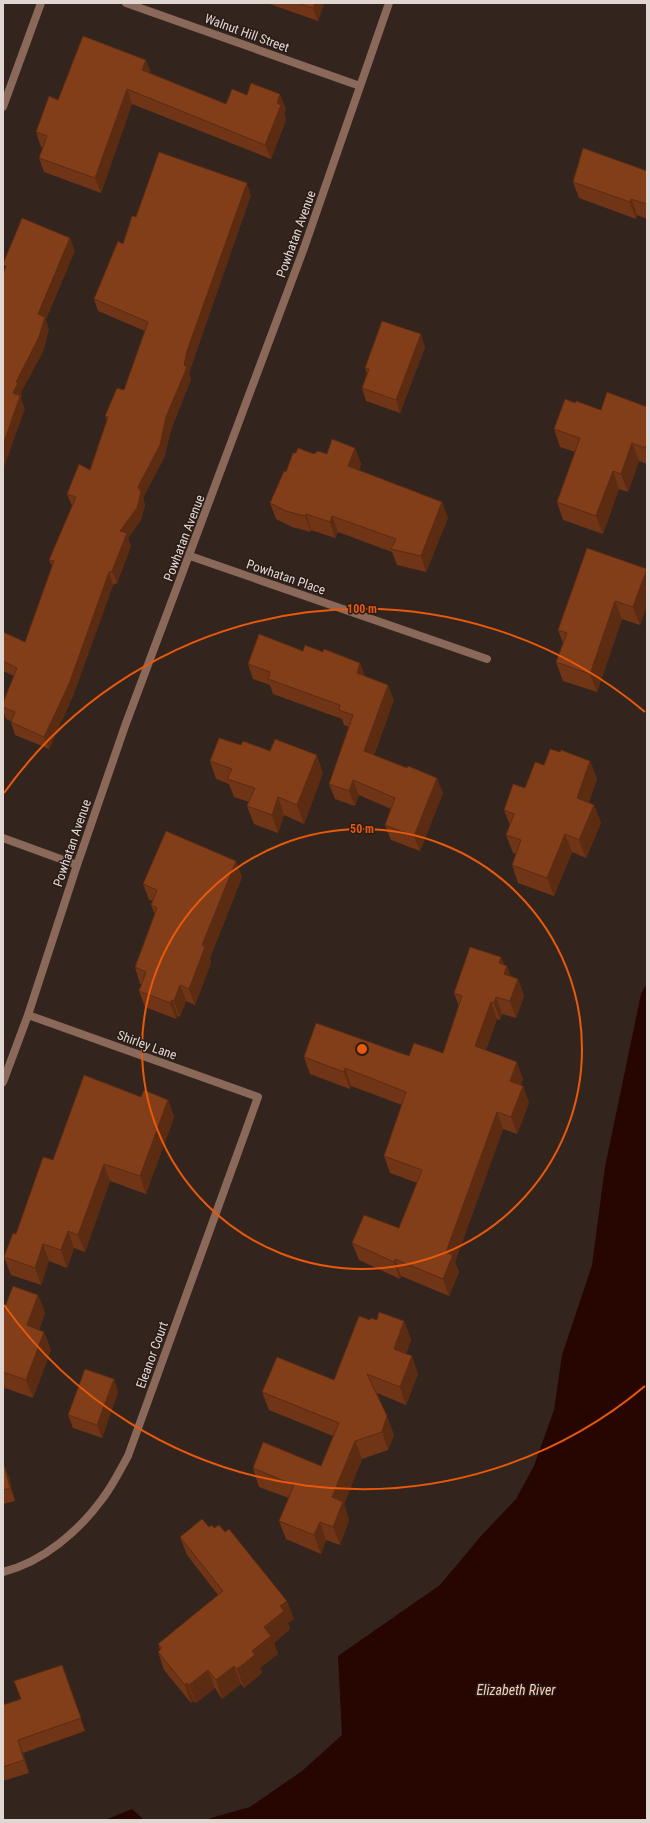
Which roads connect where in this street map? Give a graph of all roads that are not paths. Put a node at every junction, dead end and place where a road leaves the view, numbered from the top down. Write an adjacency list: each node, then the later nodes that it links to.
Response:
1 (41, 3): 5 (street)
2 (126, 3): 4 (street, Walnut Hill Street)
3 (389, 3): 4 (street, Powhatan Avenue)
4 (360, 86): 6 (street, Powhatan Avenue)
5 (3, 107)
6 (190, 556): 7 (street, Powhatan Place); 9 (street, Powhatan Avenue)
7 (487, 659)
8 (3, 838): 9 (street)
9 (76, 865): 10 (street, Powhatan Avenue)
10 (28, 1015): 11 (street, Powhatan Avenue); 12 (street, Shirley Lane)
11 (3, 1082)
12 (258, 1097): 13 (street, Eleanor Court)
13 (3, 1572)

